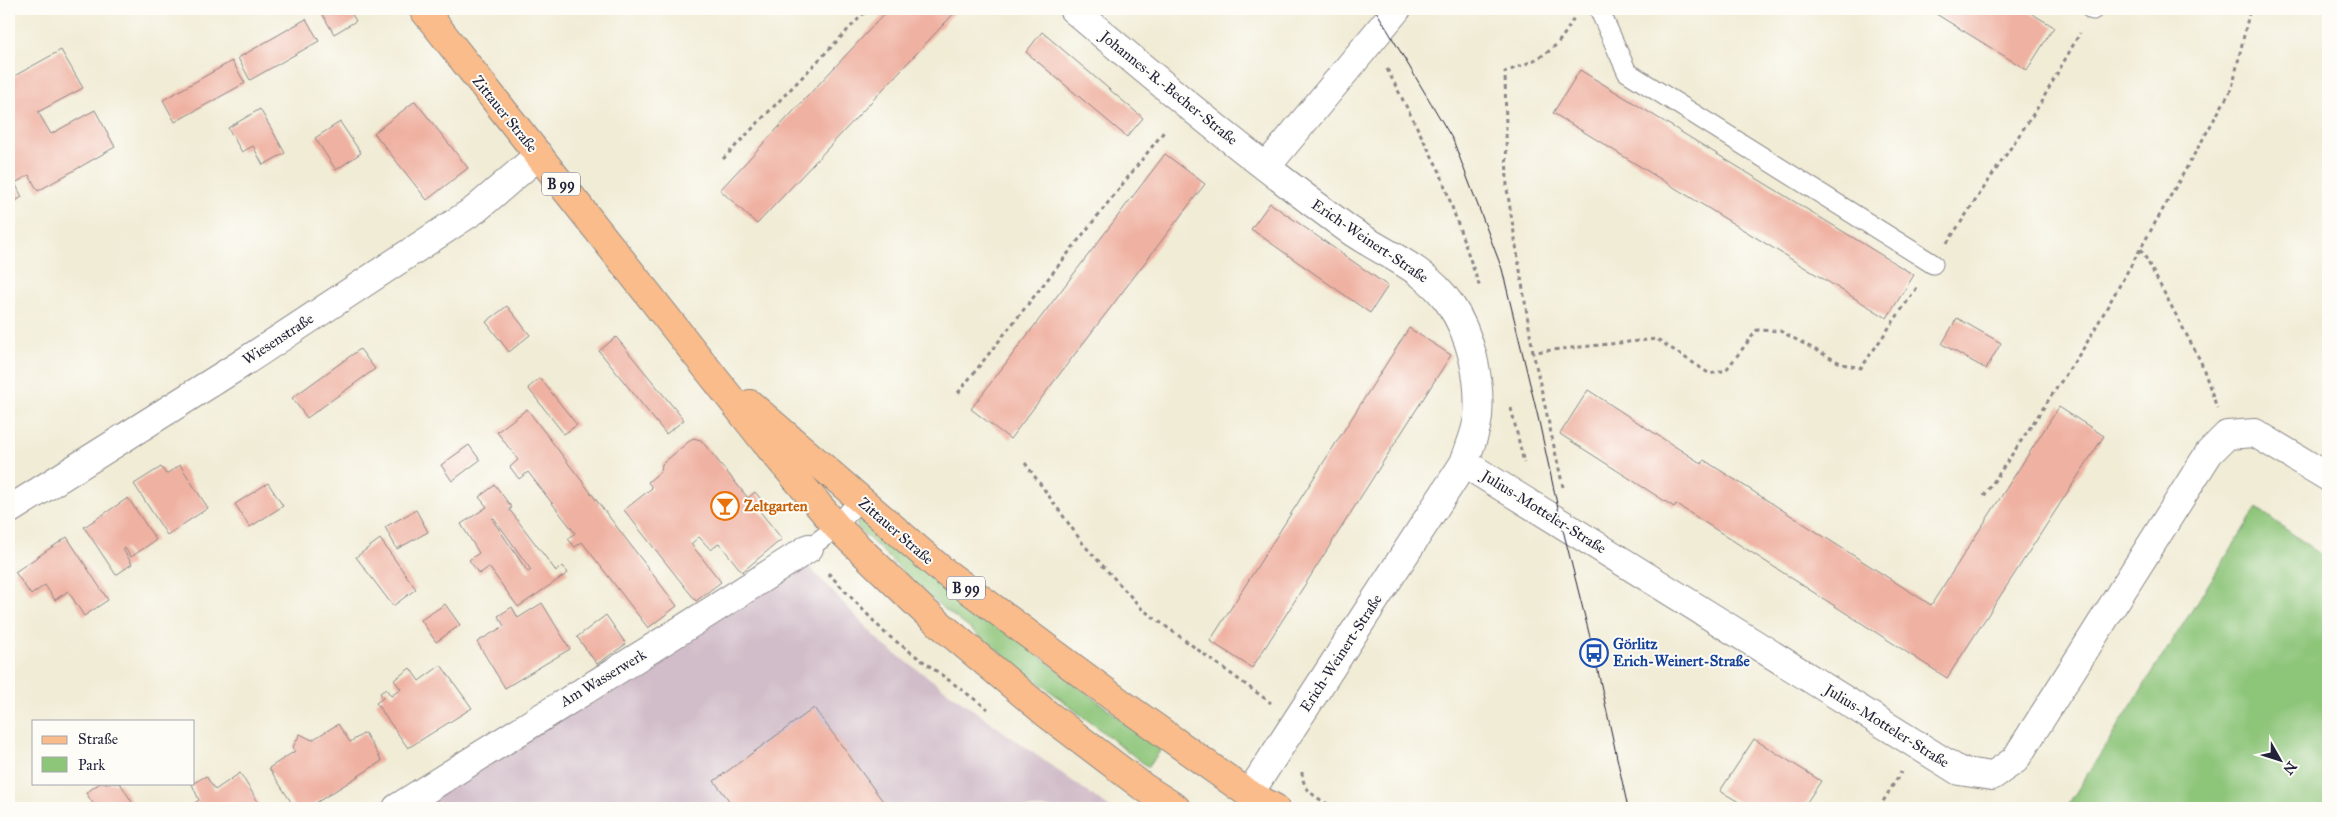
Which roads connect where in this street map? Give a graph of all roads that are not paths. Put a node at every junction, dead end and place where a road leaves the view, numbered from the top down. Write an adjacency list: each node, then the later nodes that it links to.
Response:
1 (423, 9): 5 (main road, Zittauer Straße / B 99)
2 (1073, 9): 6 (street, Johannes-R.-Becher-Straße)
3 (1397, 9): 6 (street)
4 (1599, 9): 7 (lane)
5 (538, 155): 8 (main road, Zittauer Straße / B 99); 12 (street, Wiesenstraße)
6 (1266, 167): 9 (street, Erich-Weinert-Straße)
7 (1933, 264)
8 (700, 360): 11 (main road, Zittauer Straße / B 99); 13 (main road, Zittauer Straße / B 99)
9 (1464, 463): 10 (street, Julius-Motteler-Straße); 15 (street, Erich-Weinert-Straße)
10 (2328, 477)
11 (859, 499): 13 (lane); 15 (main road, Zittauer Straße / B 99)
12 (9, 510)
13 (837, 527): 14 (lane); 17 (main road, Zittauer Straße / B 99)
14 (809, 548): 16 (street, Am Wasserwerk)
15 (1244, 801): 18 (main road, Zittauer Straße / B 99)
16 (397, 808)
17 (1176, 808)
18 (1275, 808)

